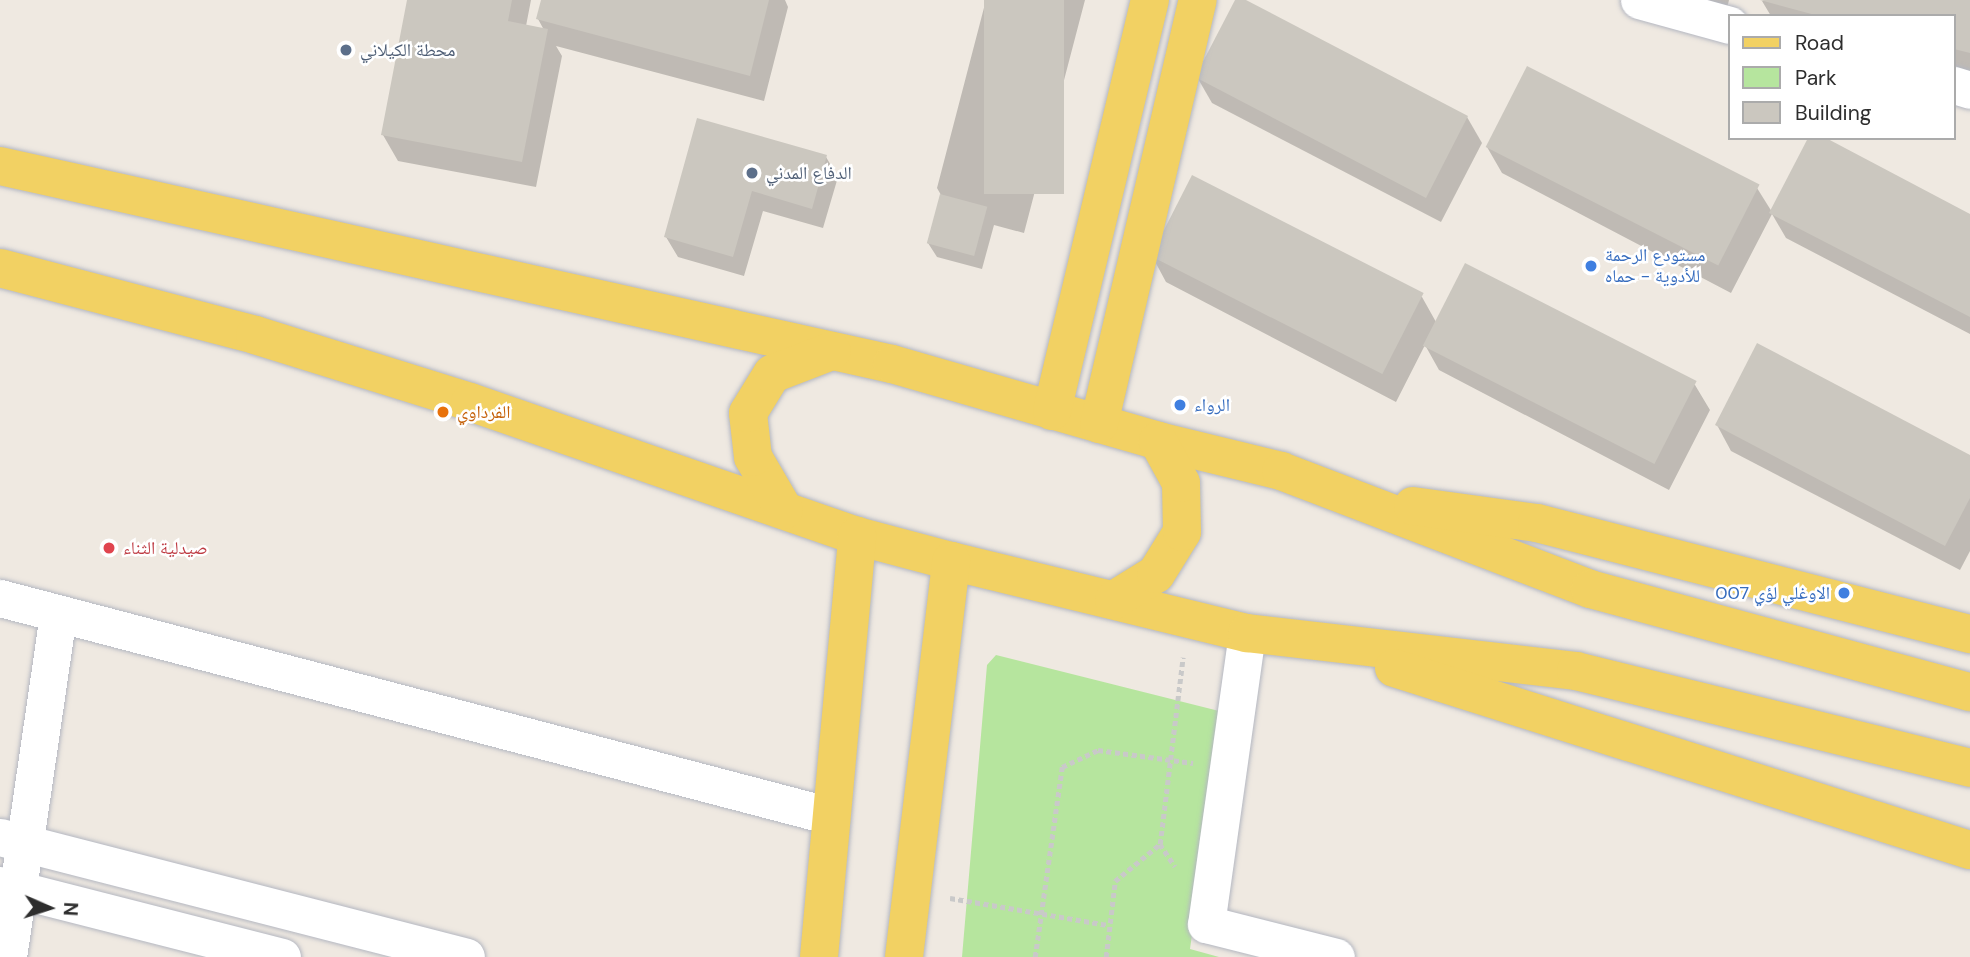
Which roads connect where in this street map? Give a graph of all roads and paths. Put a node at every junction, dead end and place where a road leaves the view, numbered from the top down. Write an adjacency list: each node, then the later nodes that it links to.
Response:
1 (1150, 0): 8 (main road)
2 (1198, 0): 9 (main road)
3 (1639, 0): 4 (street)
4 (1728, 24)
5 (0, 166): 7 (main road)
6 (0, 268): 12 (main road)
7 (832, 351): 8 (main road); 12 (main road)
8 (1052, 411): 9 (main road)
9 (1099, 424): 10 (main road)
10 (1158, 441): 11 (main road); 16 (main road)
11 (1346, 496): 20 (main road); 22 (main road)
12 (784, 510): 13 (main road)
13 (857, 536): 14 (main road); 26 (main road)
14 (951, 561): 16 (main road); 32 (main road)
15 (0, 598): 17 (street)
16 (1114, 600): 18 (main road)
17 (58, 615): 26 (street); 27 (street)
18 (1188, 618): 19 (main road); 23 (path)
19 (1247, 633): 21 (main road); 24 (street)
20 (1970, 634)
21 (1309, 641): 25 (main road); 29 (main road)
22 (1970, 692)
23 (1171, 760): 24 (path); 28 (path); 33 (path)
24 (1228, 768): 42 (street)
25 (1970, 768)
26 (831, 816): 38 (main road)
27 (13, 840): 31 (street); 37 (street)
28 (1160, 844): 30 (path); 34 (path)
29 (1970, 850)
30 (1181, 874)
31 (10, 887): 35 (street); 36 (street)
32 (912, 892): 33 (path); 39 (main road)
33 (1041, 913): 34 (path); 40 (path)
34 (1108, 925): 41 (path)
35 (8, 957)
36 (282, 957)
37 (466, 957)
38 (819, 957)
39 (904, 957)
40 (1035, 957)
41 (1106, 957)
42 (1336, 957)

